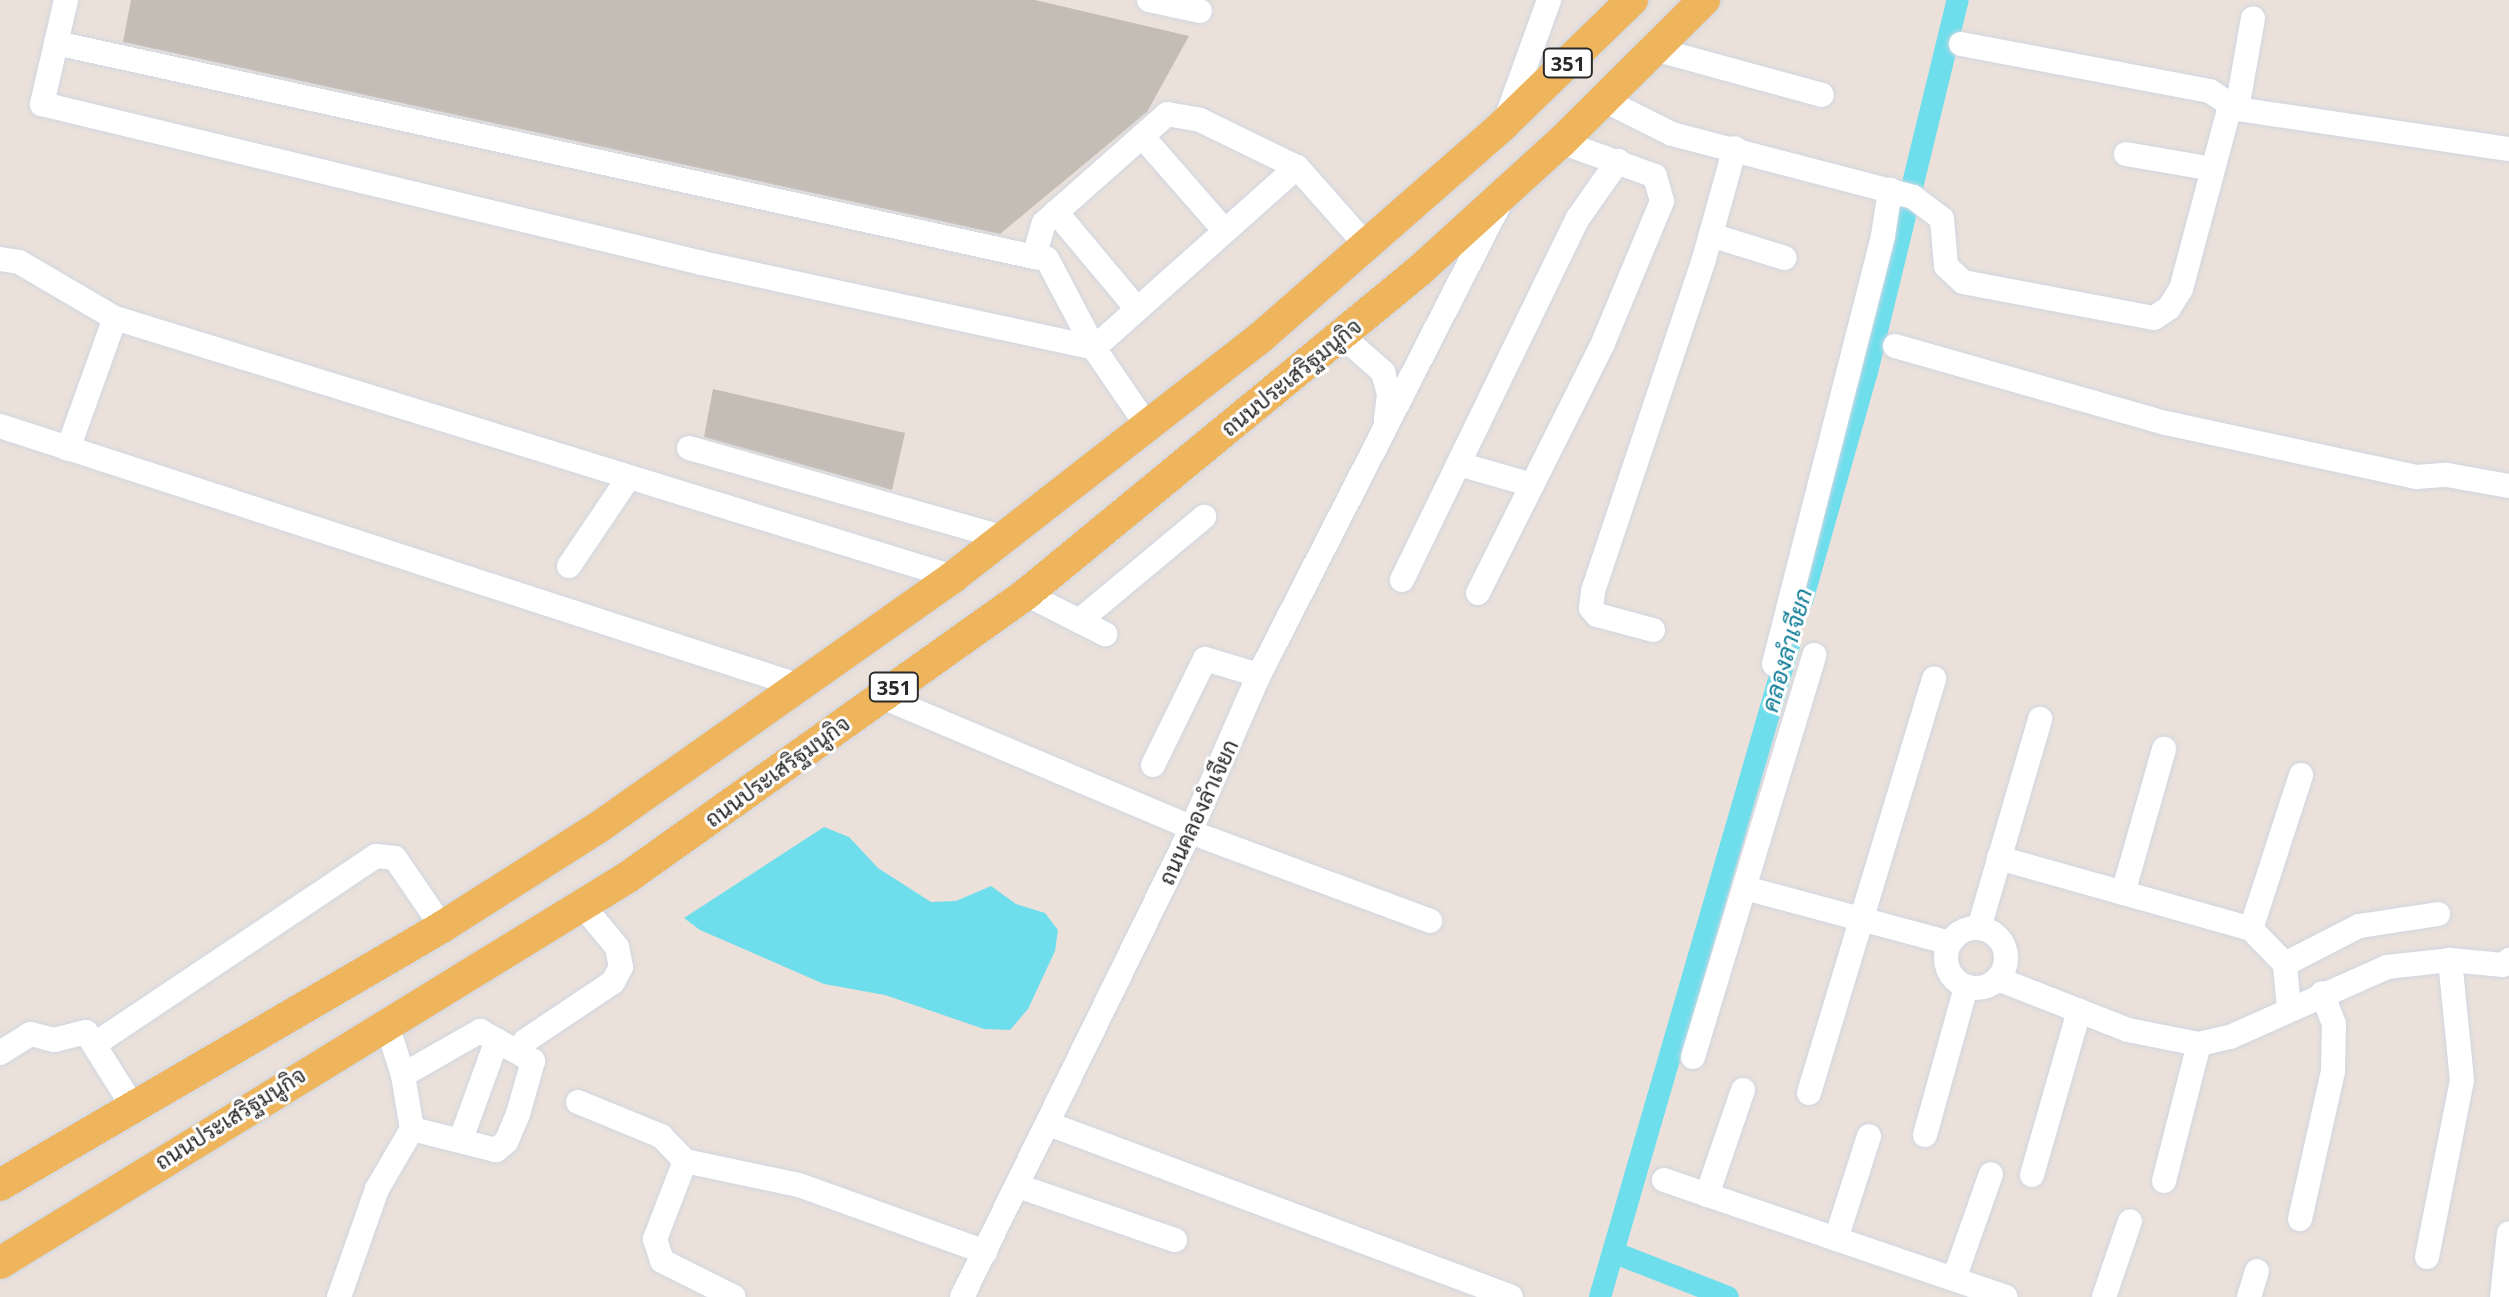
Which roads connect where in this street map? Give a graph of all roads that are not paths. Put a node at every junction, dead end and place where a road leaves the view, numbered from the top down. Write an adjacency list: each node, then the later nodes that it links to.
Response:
1 (66, 0): 8 (street)
2 (1149, 0): 6 (street)
3 (1632, 0): 14 (main road, 351)
4 (1704, 0): 10 (main road, ถนนประเสริฐมนูกิจ / 351)
5 (1546, 1): 14 (street)
6 (1200, 11)
7 (2253, 18): 13 (street)
8 (56, 43): 29 (street); 36 (street)
9 (1961, 44): 13 (street)
10 (1654, 49): 11 (street); 12 (main road, ถนนประเสริฐมนูกิจ / 351)
11 (1822, 95)
12 (1604, 100): 16 (main road, ถนนประเสริฐมนูกิจ / 351); 17 (street)
13 (2234, 108): 18 (street); 22 (street)
14 (1503, 125): 28 (main road, 351)
15 (1142, 136): 21 (street); 25 (street); 26 (street)
16 (1561, 142): 20 (street); 24 (main road, ถนนประเสริฐมนูกิจ / 351)
17 (1735, 148): 23 (street); 27 (street)
18 (2509, 149)
19 (2126, 154): 22 (street)
20 (1618, 161): 42 (street); 44 (street)
21 (1297, 167): 26 (street); 28 (street)
22 (2213, 169): 23 (street)
23 (1899, 193): 57 (street)
24 (1504, 194): 34 (main road, ถนนประเสริฐมนูกิจ / 351); 39 (street)
25 (1056, 212): 29 (street); 32 (street)
26 (1225, 231): 32 (street)
27 (1711, 235): 30 (street); 54 (street)
28 (1367, 246): 38 (main road, 351)
29 (1034, 257): 36 (street)
30 (1785, 258)
31 (0, 259): 33 (street)
32 (1137, 309): 36 (street)
33 (115, 318): 41 (street); 43 (street)
34 (1342, 336): 39 (street, ถนนคลองลำเจียก); 52 (main road, ถนนประเสริฐมนูกิจ / 351)
35 (1895, 346): 45 (street)
36 (1094, 348): 38 (street)
37 (0, 426): 41 (street)
38 (1148, 427): 47 (main road, 351)
39 (1384, 436): 58 (street, ถนนคลองลำเจียก)
40 (689, 448): 47 (street)
41 (68, 449): 60 (street)
42 (1459, 464): 44 (street); 50 (street)
43 (627, 480): 48 (street); 49 (street)
44 (1532, 485): 51 (street)
45 (2509, 486)
46 (1204, 517): 53 (street)
47 (1005, 538): 49 (main road, 351)
48 (569, 566)
49 (953, 577): 60 (main road, 351)
50 (1402, 580)
51 (1478, 593)
52 (1026, 594): 53 (street); 61 (main road, ถนนประเสริฐมนูกิจ / 351)
53 (1079, 621): 55 (street)
54 (1653, 630)
55 (1105, 634)
56 (1814, 655): 68 (street)
57 (1774, 664)
58 (1259, 675): 64 (street); 66 (street, ถนนคลองลำเจียก)
59 (1934, 678): 73 (street)
60 (800, 686): 74 (main road, 351)
61 (880, 696): 66 (street); 70 (main road, ถนนประเสริฐมนูกิจ / 351)
62 (2040, 719): 67 (street)
63 (2164, 749): 69 (street)
64 (1153, 765)
65 (2301, 775): 76 (street)
66 (1191, 830): 72 (street); 98 (street, ถนนคลองลำเจียก)
67 (1999, 858): 69 (street); 75 (street)
68 (1745, 888): 73 (street); 92 (street)
69 (2123, 893): 76 (street)
70 (582, 905): 86 (main road, ถนนประเสริฐมนูกิจ / 351); 88 (street)
71 (2438, 914): 79 (street)
72 (1430, 921)
73 (1862, 922): 77 (street); 95 (street)
74 (442, 927): 89 (street); 97 (main road, 351)
75 (1979, 928): 77 (street); 81 (street)
76 (2251, 929): 79 (street)
77 (1950, 943): 82 (street)
78 (2450, 960): 80 (street); 83 (street); 117 (street)
79 (2285, 964): 84 (street)
80 (2507, 967)
81 (1998, 979): 82 (street); 85 (street)
82 (1966, 987): 100 (street)
83 (2322, 993): 84 (street); 111 (street)
84 (2289, 1010): 90 (street)
85 (2079, 1011): 90 (street); 105 (street)
86 (386, 1022): 93 (street); 118 (main road, ถนนประเสริฐมนูกิจ / 351)
87 (497, 1040): 93 (street); 102 (street); 102 (street)
88 (525, 1041)
89 (95, 1044): 91 (street); 97 (street)
90 (2199, 1044): 107 (street)
91 (0, 1053)
92 (1693, 1057)
93 (403, 1075): 99 (street)
94 (1743, 1090): 110 (street)
95 (1809, 1093)
96 (578, 1102): 103 (street)
97 (132, 1105): 108 (main road, 351)
98 (1049, 1124): 109 (street, ถนนคลองลำเจียก); 124 (street)
99 (412, 1129): 102 (street); 121 (street)
100 (1925, 1135)
101 (1869, 1136): 114 (street)
102 (461, 1139)
103 (685, 1161): 116 (street); 122 (street)
104 (1991, 1174): 120 (street)
105 (2032, 1175)
106 (1664, 1180): 110 (street)
107 (2164, 1181)
108 (0, 1185)
109 (1018, 1186): 115 (street); 116 (street, ถนนคลองลำเจียก)
110 (1707, 1195): 114 (street)
111 (2300, 1219)
112 (2130, 1221): 126 (street)
113 (2509, 1233): 128 (street)
114 (1836, 1239): 120 (street)
115 (1175, 1240)
116 (985, 1252): 123 (street, ถนนคลองลำเจียก)
117 (2427, 1257)
118 (0, 1263)
119 (2257, 1271): 127 (street)
120 (1954, 1279): 125 (street)
121 (339, 1297)
122 (734, 1297)
123 (962, 1297)
124 (1511, 1297)
125 (2005, 1297)
126 (2104, 1297)
127 (2249, 1297)
128 (2502, 1297)

